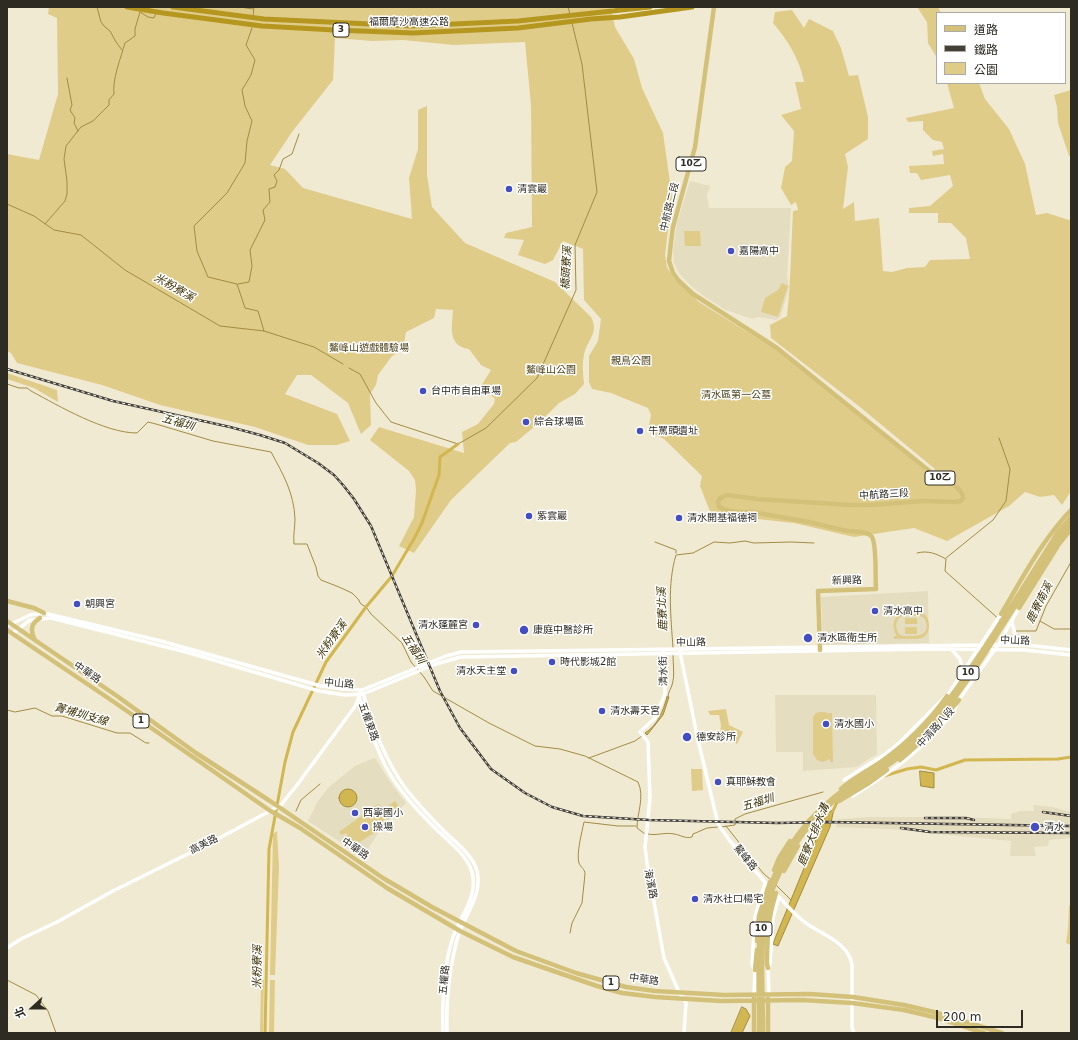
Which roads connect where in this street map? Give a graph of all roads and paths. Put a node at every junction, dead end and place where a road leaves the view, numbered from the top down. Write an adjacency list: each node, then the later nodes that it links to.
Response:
1 (127, 7): 4 (highway, 福爾摩沙高速公路 / 3)
2 (173, 7): 3 (highway, 福爾摩沙高速公路 / 3)
3 (650, 7)
4 (692, 7)
5 (714, 7): 6 (main road, 中航路二段 / 10乙)
6 (704, 302): 11 (main road, 中航路三段 / 10乙)
7 (1071, 510): 15 (main road)
8 (1071, 517): 48 (main road, 10)
9 (1071, 522): 49 (main road, 10)
10 (1071, 529): 13 (main road)
11 (876, 589): 27 (main road, 新興路 / 10乙)
12 (7, 601): 14 (main road)
13 (1020, 608): 17 (street, 中清路八段)
14 (44, 613): 18 (street); 35 (street)
15 (1001, 614): 20 (street, 中清路八段)
16 (40, 618): 19 (street); 23 (main road); 35 (street)
17 (1012, 622): 25 (street, 中清路八段); 26 (street)
18 (8, 624): 19 (main road, 1)
19 (18, 628): 22 (street); 23 (main road, 中華路 / 1)
20 (993, 628): 24 (street, 中清路八段); 25 (street)
21 (7, 630): 22 (main road, 1)
22 (12, 634): 44 (main road, 中華路 / 1)
23 (36, 641): 42 (main road, 中華路 / 1)
24 (981, 645): 25 (street, 中山路); 27 (street, 中山路); 29 (street, 中清路八段)
25 (998, 645): 26 (street, 中山路); 30 (street, 中清路八段)
26 (1023, 645): 31 (street, 中山路)
27 (820, 648): 28 (street, 中山路); 33 (street, 中山路)
28 (951, 649): 29 (street, 中山路); 36 (street)
29 (978, 649): 30 (street, 中山路); 36 (street, 中清路八段)
30 (995, 650): 34 (street, 中山路); 43 (street, 中清路八段)
31 (1071, 650)
32 (664, 651): 33 (street, 中山路); 38 (street, 中山路); 39 (street, 中山路); 45 (street, 清水街)
33 (680, 651): 53 (street, 鰲峰路)
34 (1071, 655)
35 (247, 668): 37 (street)
36 (963, 672): 41 (street, 中清路八段)
37 (303, 684): 38 (street, 中山路); 40 (street, 中山路)
38 (362, 690): 39 (street, 五權東路); 40 (street, 五權東路)
39 (363, 694): 40 (street, 中山路); 55 (street, 五權東路)
40 (358, 695): 50 (street, 高美路); 55 (street, 五權東路)
41 (947, 695): 46 (street, 中清路八段); 48 (main road)
42 (117, 696): 44 (main road); 50 (main road, 中華路 / 1)
43 (959, 700): 47 (street, 中清路八段); 49 (main road)
44 (114, 702): 51 (main road, 中華路 / 1)
45 (640, 732): 60 (street, 海濱路)
46 (844, 780)
47 (853, 796)
48 (832, 798): 52 (main road, 10)
49 (830, 805): 52 (main road, 10)
50 (279, 806): 51 (street, 高美路); 55 (main road, 中華路 / 1)
51 (269, 810): 56 (main road, 中華路 / 1); 57 (street, 高美路)
52 (800, 835): 58 (main road); 59 (main road); 72 (main road, 10); 73 (main road, 10)
53 (765, 883): 54 (street, 鰲峰路); 59 (street)
54 (778, 897): 58 (street); 63 (street, 鰲峰路)
55 (462, 923): 56 (street, 五權東路); 60 (main road, 中華路 / 1)
56 (458, 930): 64 (main road, 中華路 / 1); 68 (street, 五權路); 69 (street, 五權路)
57 (7, 948)
58 (768, 968): 62 (street)
59 (755, 971): 61 (street)
60 (679, 992): 61 (main road, 中華路 / 1); 64 (street, 海濱路)
61 (754, 994): 62 (main road, 中華路 / 1); 66 (main road)
62 (769, 994): 63 (main road, 中華路 / 1); 65 (main road)
63 (853, 997): 67 (street, 鰲峰路); 77 (main road, 中華路 / 1)
64 (684, 999): 66 (main road, 中華路 / 1); 70 (street)
65 (768, 1000): 66 (main road, 中華路 / 1); 67 (main road, 中華路 / 1); 74 (main road)
66 (754, 1001): 71 (main road)
67 (852, 1002): 75 (street, 鰲峰路); 76 (main road, 中華路 / 1)
68 (443, 1033)
69 (447, 1033)
70 (684, 1033)
71 (754, 1033)
72 (759, 1033)
73 (763, 1033)
74 (768, 1033)
75 (854, 1033)
76 (984, 1033)
77 (1002, 1033)

